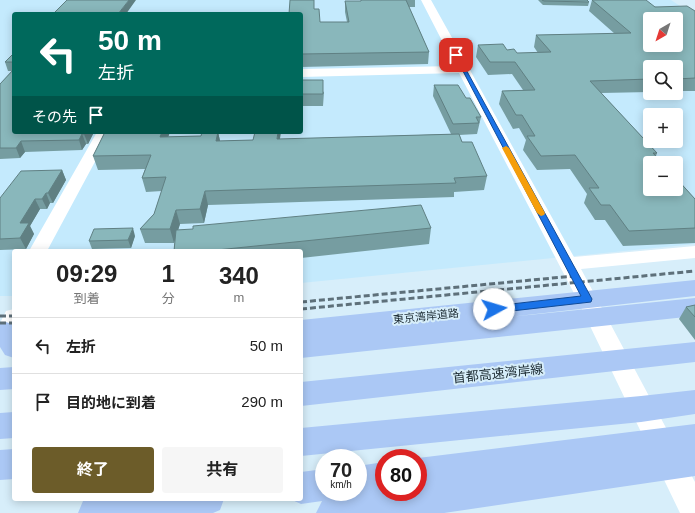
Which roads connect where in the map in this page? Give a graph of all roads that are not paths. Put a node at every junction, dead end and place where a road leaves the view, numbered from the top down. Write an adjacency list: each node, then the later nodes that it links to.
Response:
1 (426, 0): 2 (street)
2 (463, 69): 3 (street); 7 (street)
3 (303, 73)
4 (103, 134): 5 (street)
5 (39, 249)
6 (695, 252): 7 (street)
7 (568, 264): 9 (street)
8 (695, 288): 9 (highway, 東京湾岸道路)
9 (587, 299): 11 (highway, 東京湾岸道路); 23 (street)
10 (695, 307): 11 (highway, 東京湾岸道路)
11 (303, 342)
12 (695, 352): 17 (highway, 首都高速湾岸線)
13 (12, 357): 14 (highway)
14 (0, 359)
15 (12, 378): 16 (highway)
16 (0, 379)
17 (303, 394)
18 (695, 402): 22 (highway)
19 (12, 425): 20 (highway)
20 (0, 426)
21 (695, 438): 26 (highway)
22 (303, 442)
23 (684, 463): 30 (street); 33 (highway)
24 (12, 464): 25 (highway)
25 (0, 465)
26 (427, 472)
27 (315, 486): 28 (highway)
28 (303, 488)
29 (191, 501): 31 (highway)
30 (693, 505)
31 (98, 512): 32 (highway)
32 (95, 513)
33 (333, 513)

